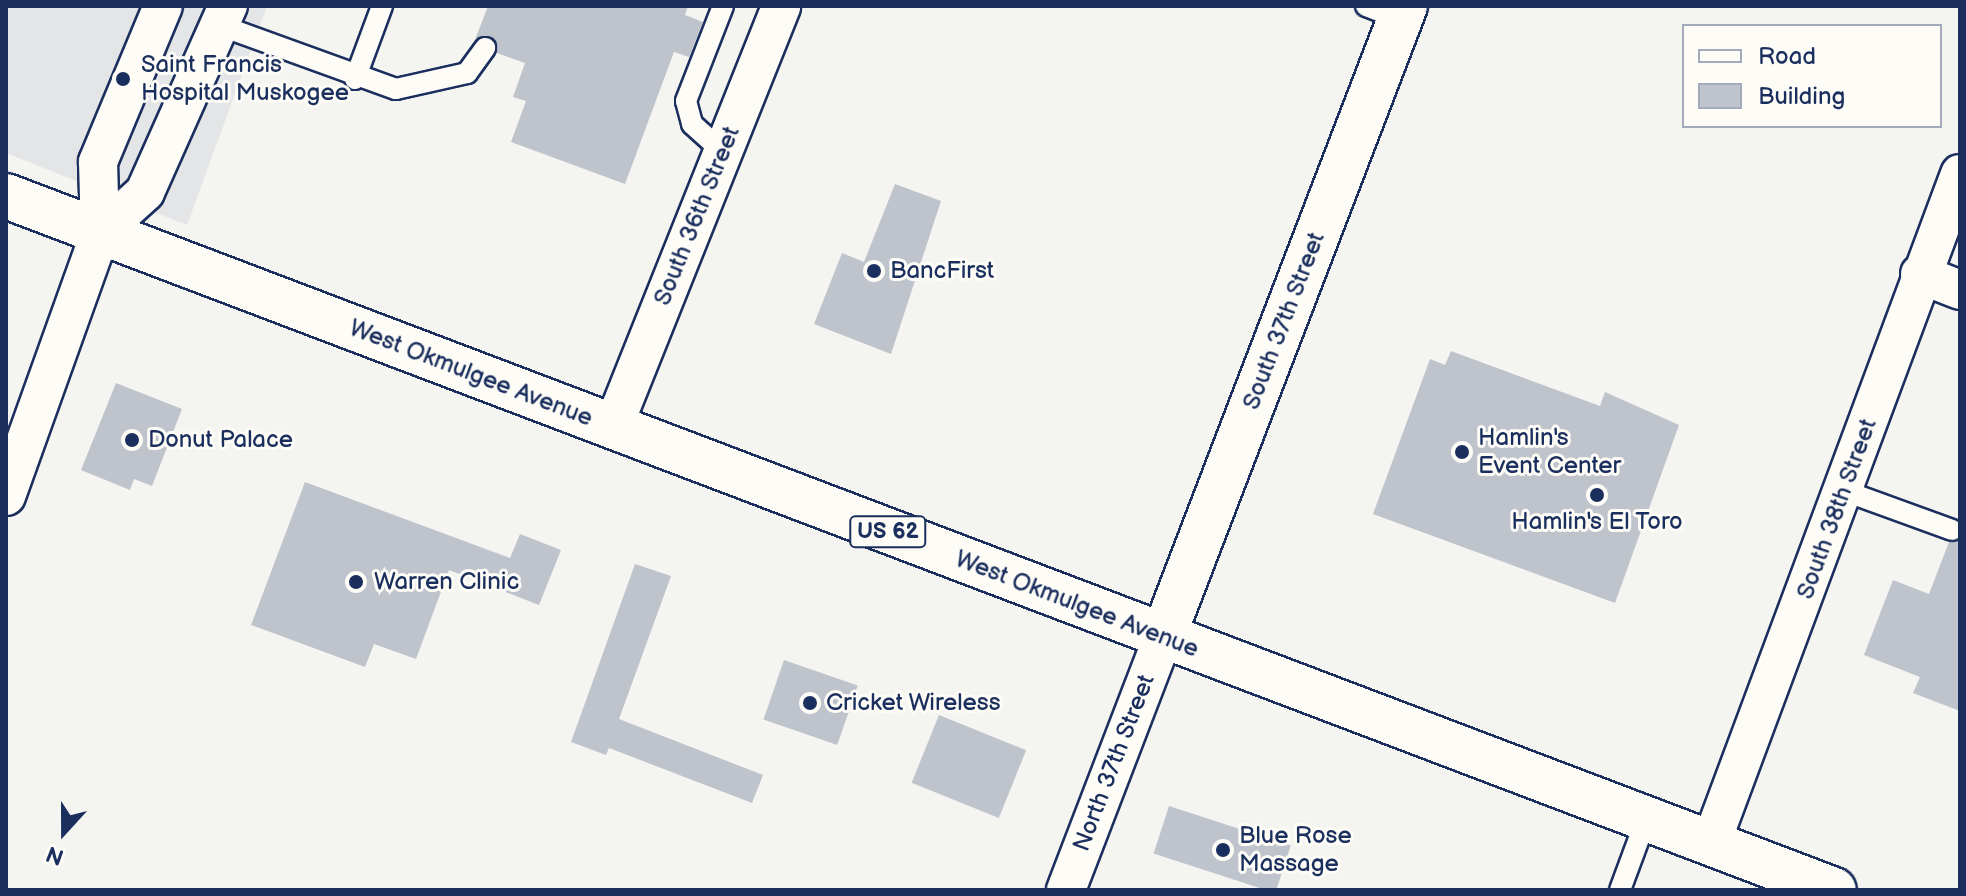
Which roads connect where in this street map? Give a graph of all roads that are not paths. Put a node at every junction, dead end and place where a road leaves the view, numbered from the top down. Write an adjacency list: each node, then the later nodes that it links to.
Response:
1 (163, 6): 12 (street)
2 (382, 6): 8 (lane)
3 (723, 6): 9 (lane)
4 (781, 6): 9 (street, South 36th Street)
5 (1391, 10): 19 (main road, South 37th Street)
6 (224, 16): 8 (lane); 12 (street)
7 (485, 48): 8 (lane)
8 (355, 79)
9 (723, 152): 15 (street, South 36th Street)
10 (1960, 174): 13 (street, South 38th Street)
11 (6, 196): 12 (main road, West Okmulgee Avenue / US 62)
12 (100, 233): 15 (main road, West Okmulgee Avenue / US 62); 17 (street)
13 (1920, 274): 14 (street); 16 (street, South 38th Street)
14 (1960, 290)
15 (613, 427): 19 (main road, West Okmulgee Avenue / US 62)
16 (1845, 491): 18 (lane); 21 (street, South 38th Street)
17 (6, 496)
18 (1952, 530)
19 (1163, 637): 20 (main road, West Okmulgee Avenue / US 62); 22 (street, North 37th Street)
20 (1647, 817): 21 (main road, West Okmulgee Avenue / US 62); 23 (lane)
21 (1711, 843): 24 (main road, West Okmulgee Avenue / US 62)
22 (1066, 890)
23 (1620, 890)
24 (1834, 890)

